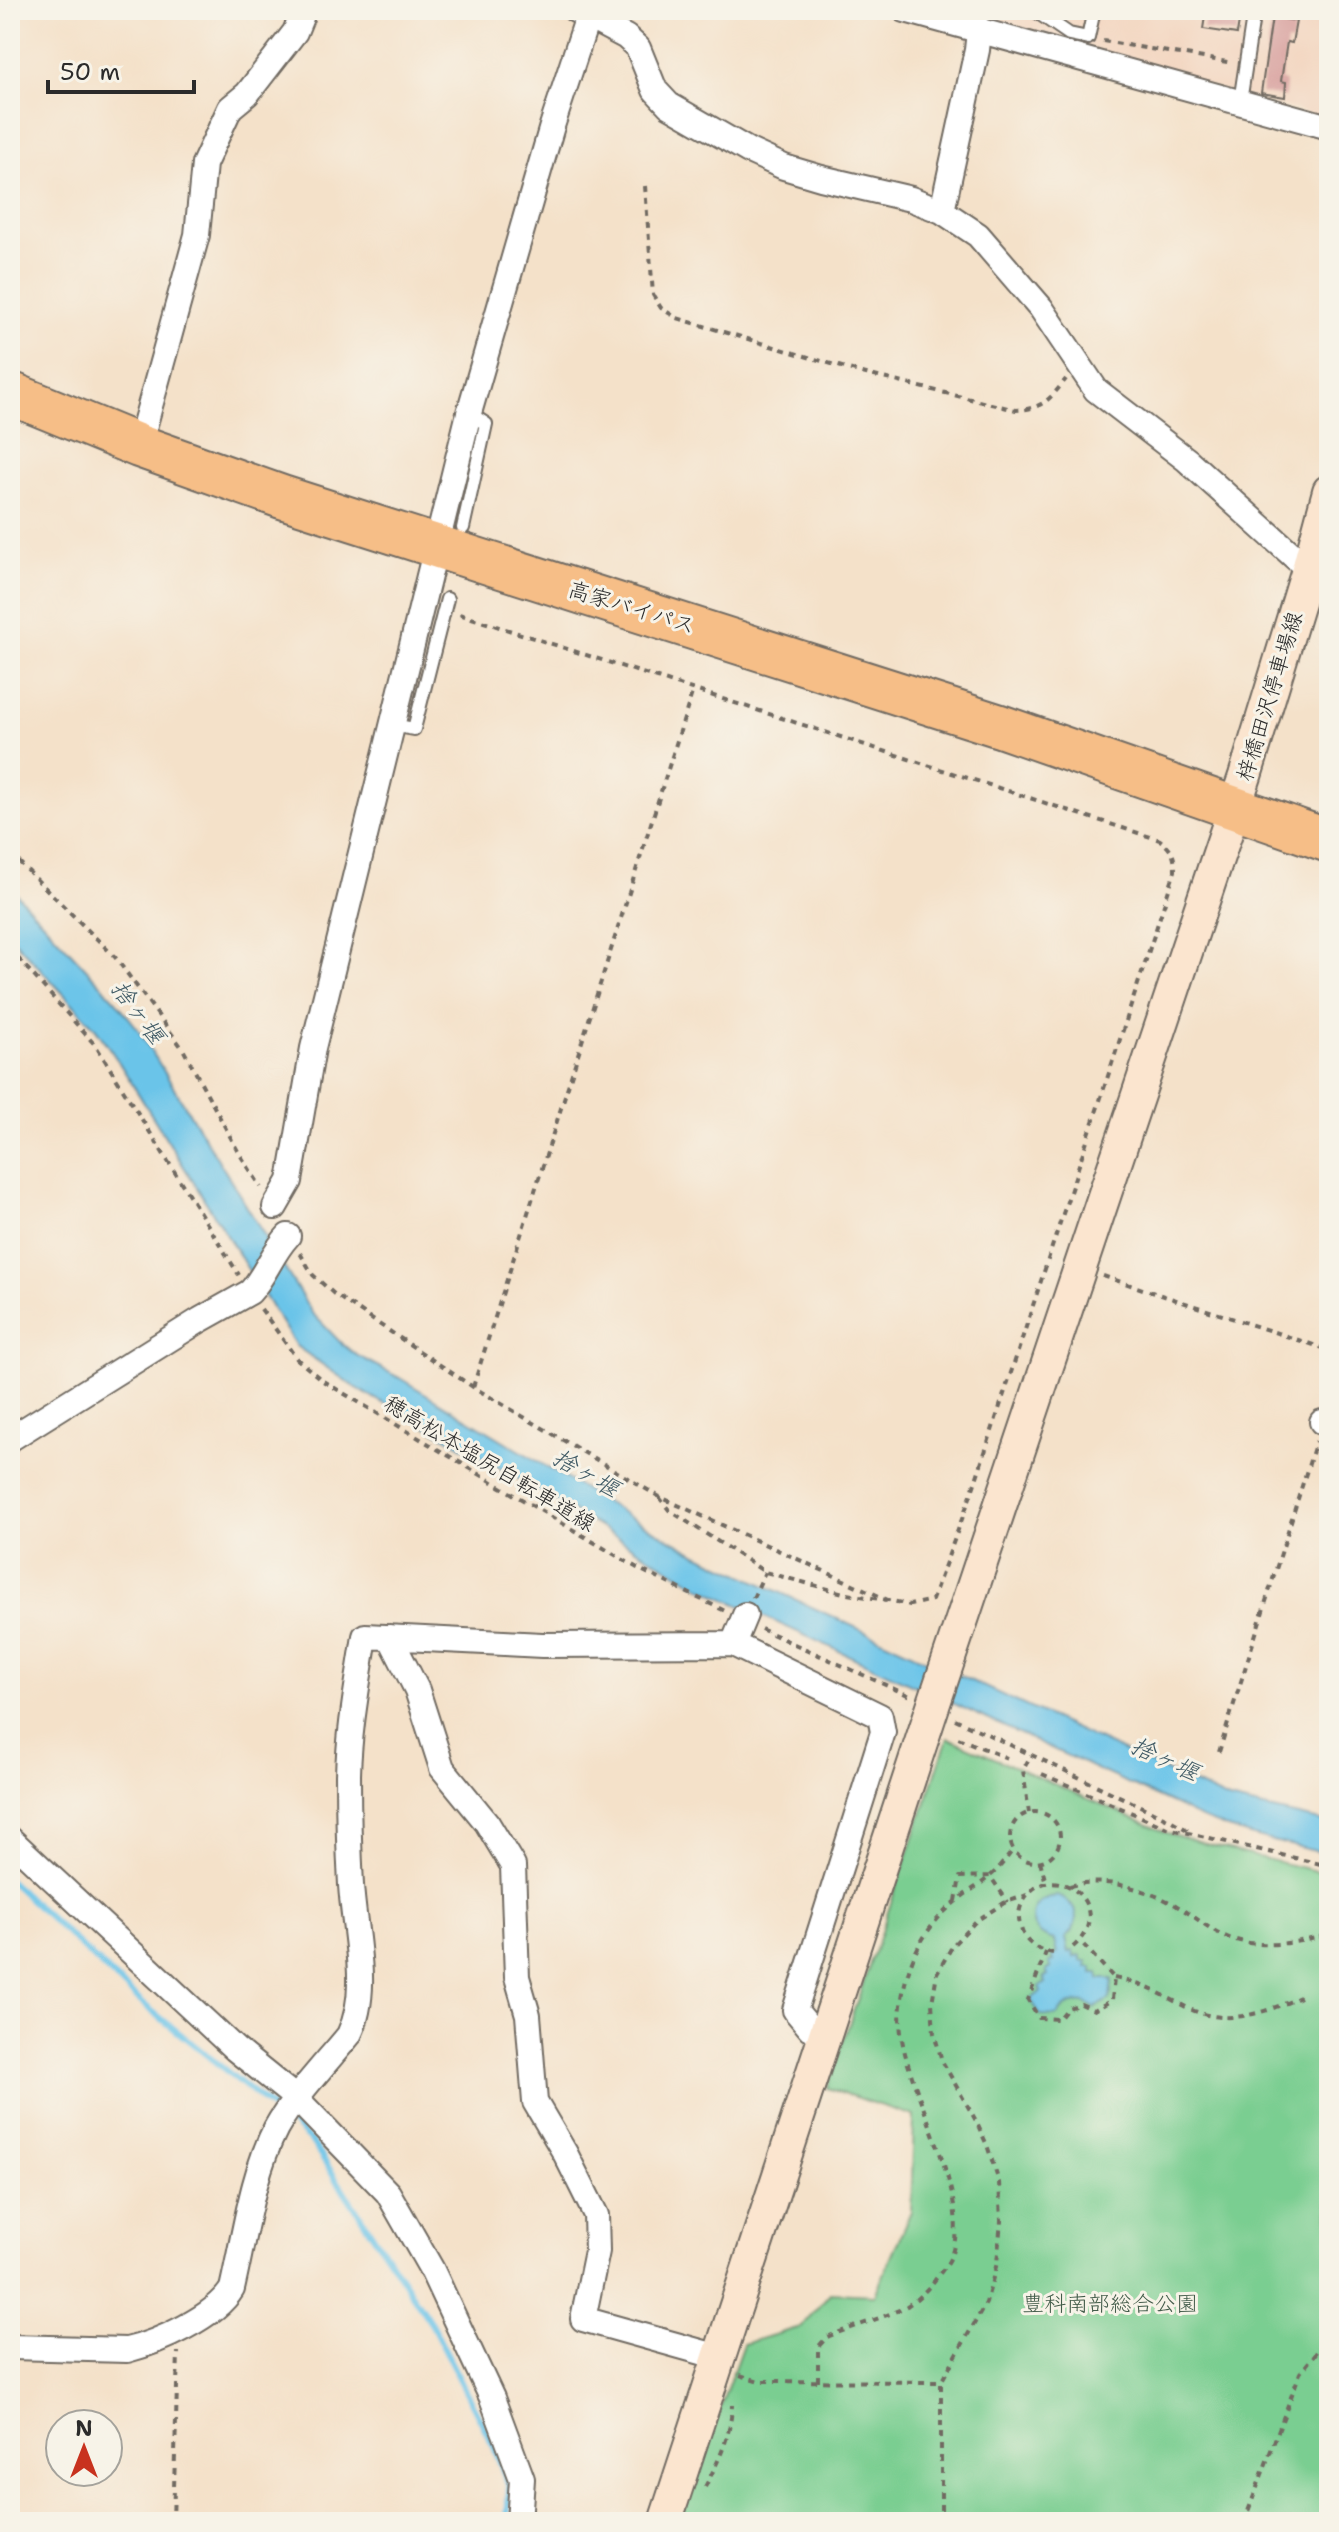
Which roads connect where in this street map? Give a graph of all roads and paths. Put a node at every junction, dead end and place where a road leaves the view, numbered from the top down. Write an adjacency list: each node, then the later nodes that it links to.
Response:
1 (304, 10): 16 (street)
2 (905, 10): 7 (street)
3 (1034, 10): 8 (lane)
4 (1094, 10): 8 (lane)
5 (1254, 10): 9 (lane)
6 (584, 12): 13 (street); 18 (street)
7 (980, 20): 10 (street); 13 (street)
8 (1088, 38): 9 (path)
9 (1247, 65): 10 (lane)
10 (1240, 102): 11 (street)
11 (1329, 127)
12 (645, 186): 14 (path)
13 (942, 211): 14 (street)
14 (1077, 364): 19 (street)
15 (10, 393): 16 (highway, 高家バイパス)
16 (139, 446): 18 (highway, 高家バイパス)
17 (1329, 491): 19 (street, 梓橋田沢停車場線)
18 (450, 538): 22 (street); 23 (highway, 高家バイパス)
19 (1319, 579): 23 (street, 梓橋田沢停車場線)
20 (446, 604): 21 (path); 22 (lane)
21 (693, 690): 30 (path); 34 (path)
22 (392, 725): 28 (street)
23 (1244, 812): 24 (highway, 高家バイパス); 25 (highway, 高家バイパス); 31 (street, 梓橋田沢停車場線)
24 (1329, 832)
25 (1329, 841)
26 (10, 853): 28 (path)
27 (10, 949): 32 (path, 穂高松本塩尻自転車道線)
28 (275, 1207)
29 (282, 1242): 32 (street); 34 (path)
30 (1047, 1258): 31 (path); 40 (path)
31 (1081, 1268): 33 (path); 44 (street, 梓橋田沢停車場線)
32 (252, 1290): 36 (street); 41 (path, 穂高松本塩尻自転車道線)
33 (1329, 1350)
34 (473, 1387): 37 (path)
35 (1326, 1423): 46 (path)
36 (10, 1439)
37 (658, 1496): 38 (path); 40 (path)
38 (765, 1572): 39 (path); 40 (path)
39 (762, 1580)
40 (888, 1600)
41 (746, 1619): 43 (street); 44 (path, 穂高松本塩尻自転車道線)
42 (390, 1637): 43 (street); 70 (street); 74 (street)
43 (733, 1644): 69 (street)
44 (934, 1707): 47 (path, 穂高松本塩尻自転車道線); 69 (street, 梓橋田沢停車場線)
45 (958, 1738): 48 (path)
46 (1219, 1752)
47 (1031, 1755): 50 (path); 51 (path, 穂高松本塩尻自転車道線)
48 (1007, 1758)
49 (1042, 1774): 51 (path)
50 (1029, 1813): 53 (path); 54 (path)
51 (1191, 1833): 55 (path)
52 (10, 1839): 70 (street)
53 (1013, 1850): 54 (path); 56 (path)
54 (1040, 1861): 57 (path)
55 (1329, 1866)
56 (990, 1876): 60 (path); 60 (path); 61 (path)
57 (1046, 1883): 58 (path); 59 (path)
58 (1070, 1886): 62 (path); 63 (path)
59 (1027, 1895): 61 (path); 65 (path)
60 (956, 1901): 75 (path)
61 (1008, 1902): 76 (path)
62 (1329, 1935)
63 (1080, 1941): 64 (path); 67 (path)
64 (1073, 1947)
65 (1046, 1952): 66 (path); 67 (path)
66 (1053, 1953)
67 (1114, 1978): 68 (path)
68 (1300, 1997)
69 (825, 2036): 74 (street, 梓橋田沢停車場線)
70 (297, 2099): 71 (street); 78 (street)
71 (179, 2329): 73 (street); 77 (path)
72 (1329, 2337): 81 (path)
73 (10, 2347)
74 (719, 2357): 75 (path); 79 (street, 梓橋田沢停車場線)
75 (818, 2381): 76 (path)
76 (941, 2382): 80 (path)
77 (173, 2522)
78 (519, 2522)
79 (665, 2522)
80 (941, 2522)
81 (1244, 2522)

